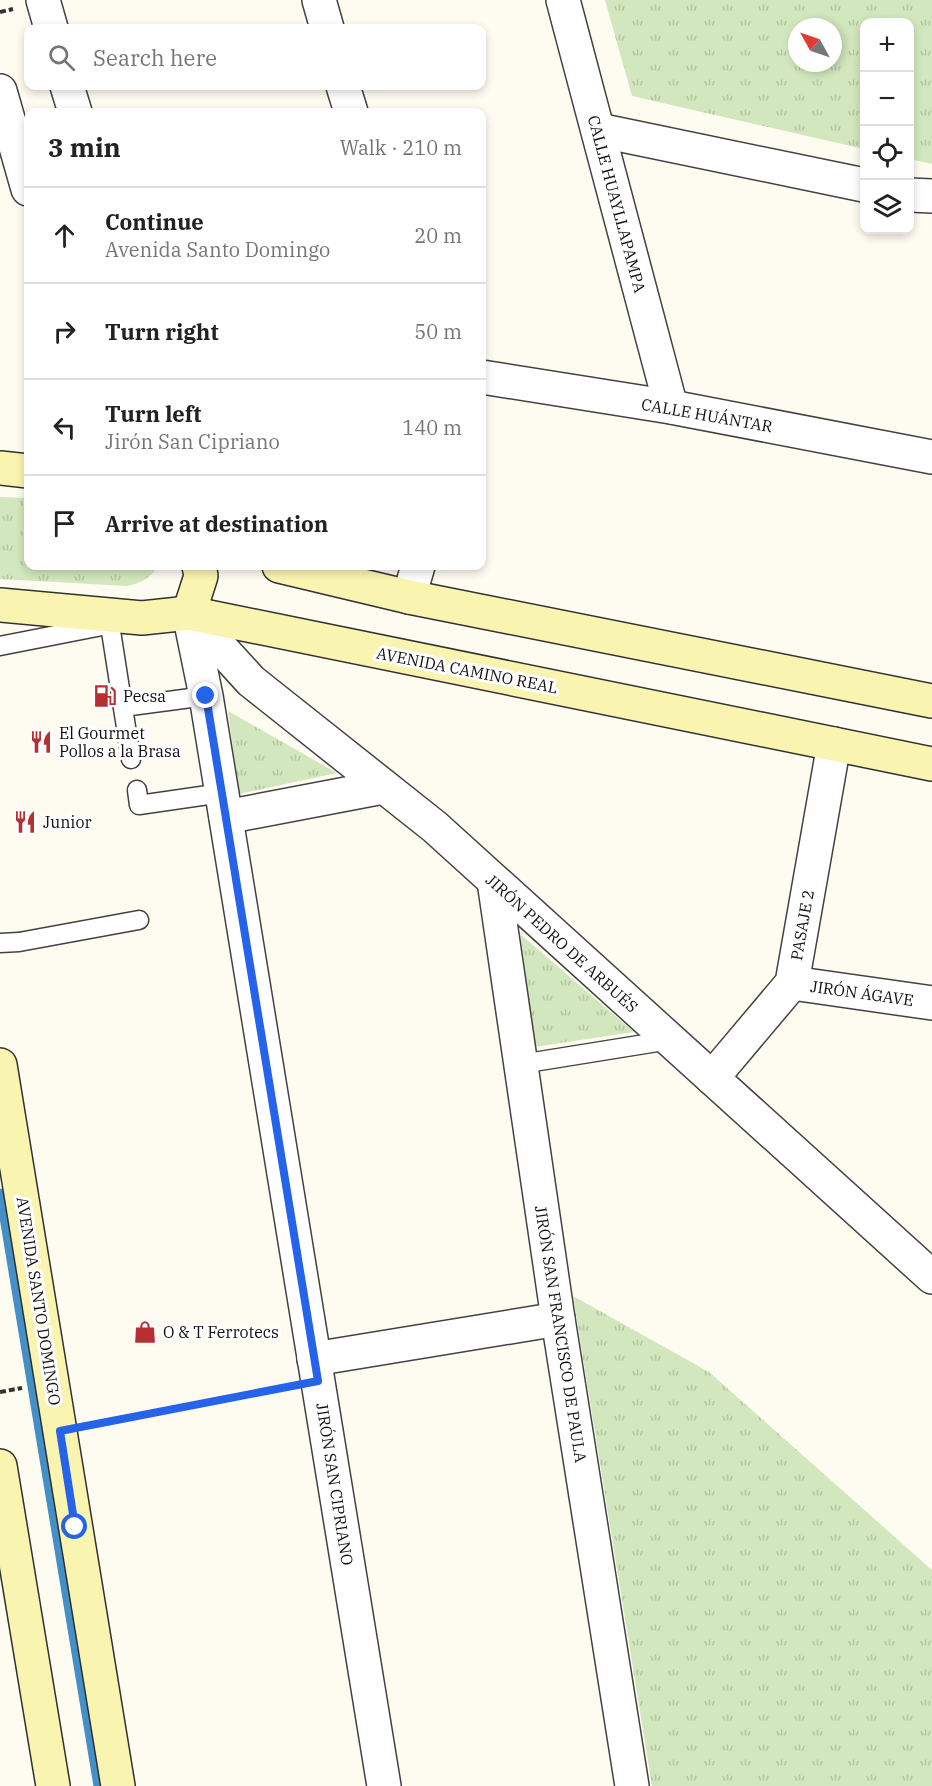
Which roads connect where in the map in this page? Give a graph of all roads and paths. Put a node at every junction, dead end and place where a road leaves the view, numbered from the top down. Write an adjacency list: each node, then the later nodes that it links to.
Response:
1 (43, 0): 4 (street)
2 (320, 0): 5 (street)
3 (564, 0): 11 (street, CALLE HUAYLLAPAMPA)
4 (50, 24)
5 (326, 24)
6 (68, 90): 9 (street)
7 (344, 90): 10 (street)
8 (0, 91): 12 (street)
9 (74, 108)
10 (350, 108)
11 (598, 130): 13 (street); 17 (street, CALLE HUAYLLAPAMPA)
12 (24, 175)
13 (860, 184)
14 (914, 195): 15 (street)
15 (932, 196)
16 (486, 378): 17 (street, CALLE HUÁNTAR)
17 (672, 408): 18 (street, CALLE HUÁNTAR)
18 (932, 457)
19 (0, 468): 20 (main road)
20 (24, 471)
21 (200, 570): 26 (main road)
22 (296, 570): 24 (main road)
23 (417, 570): 24 (street)
24 (409, 597): 31 (main road)
25 (0, 605): 27 (main road, AVENIDA CAMINO REAL)
26 (189, 614): 27 (main road, AVENIDA CAMINO REAL); 30 (street, JIRÓN SAN CIPRIANO); 33 (main road, AVENIDA CAMINO REAL); 36 (street, JIRÓN PEDRO DE ARBUÉS)
27 (142, 618): 28 (lane)
28 (110, 625): 29 (lane); 32 (lane)
29 (0, 646)
30 (206, 696): 32 (lane); 38 (street, JIRÓN SAN CIPRIANO)
31 (932, 701)
32 (123, 707): 34 (lane)
33 (834, 744): 35 (main road, AVENIDA CAMINO REAL); 42 (street, PASAJE 2)
34 (131, 759)
35 (932, 764)
36 (383, 787): 38 (street); 39 (street, JIRÓN PEDRO DE ARBUÉS)
37 (136, 790): 38 (lane)
38 (224, 805): 50 (street, JIRÓN SAN CIPRIANO)
39 (494, 882): 44 (street, JIRÓN PEDRO DE ARBUÉS); 45 (street, JIRÓN SAN FRANCISCO DE PAULA)
40 (139, 920): 41 (lane)
41 (0, 943)
42 (792, 984): 43 (street, JIRÓN ÁGAVE); 47 (street, PASAJE 2)
43 (932, 1003)
44 (670, 1040): 45 (lane); 47 (street, JIRÓN PEDRO DE ARBUÉS)
45 (521, 1064): 49 (street, JIRÓN SAN FRANCISCO DE PAULA)
46 (0, 1065): 51 (main road, AVENIDA SANTO DOMINGO)
47 (712, 1078): 48 (street, JIRÓN PEDRO DE ARBUÉS)
48 (932, 1277)
49 (558, 1319): 50 (street); 57 (street, JIRÓN SAN FRANCISCO DE PAULA)
50 (316, 1370): 51 (path); 56 (street, JIRÓN SAN CIPRIANO)
51 (60, 1431): 55 (main road, AVENIDA SANTO DOMINGO)
52 (0, 1466): 53 (main road)
53 (11, 1601): 54 (main road)
54 (53, 1786)
55 (118, 1786)
56 (384, 1786)
57 (632, 1786)

